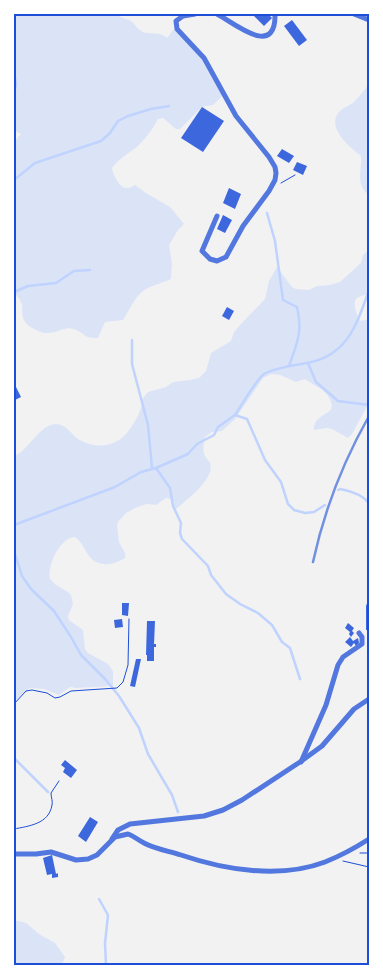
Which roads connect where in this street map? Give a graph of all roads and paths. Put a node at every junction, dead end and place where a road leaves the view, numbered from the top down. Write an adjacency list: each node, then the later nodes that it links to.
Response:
1 (195, 14): 7 (street)
2 (217, 14): 3 (street)
3 (275, 14)
4 (354, 14): 5 (street)
5 (369, 20)
6 (295, 175): 7 (path)
7 (273, 184): 8 (street)
8 (217, 216)
9 (129, 619): 12 (path)
10 (359, 633): 13 (street)
11 (369, 699): 13 (street)
12 (14, 704)
13 (300, 762): 17 (street)
14 (59, 781): 15 (path)
15 (14, 829)
16 (369, 839): 19 (street)
17 (111, 841): 18 (street); 19 (street)
18 (14, 854)
19 (328, 860): 20 (path)
20 (369, 867)

